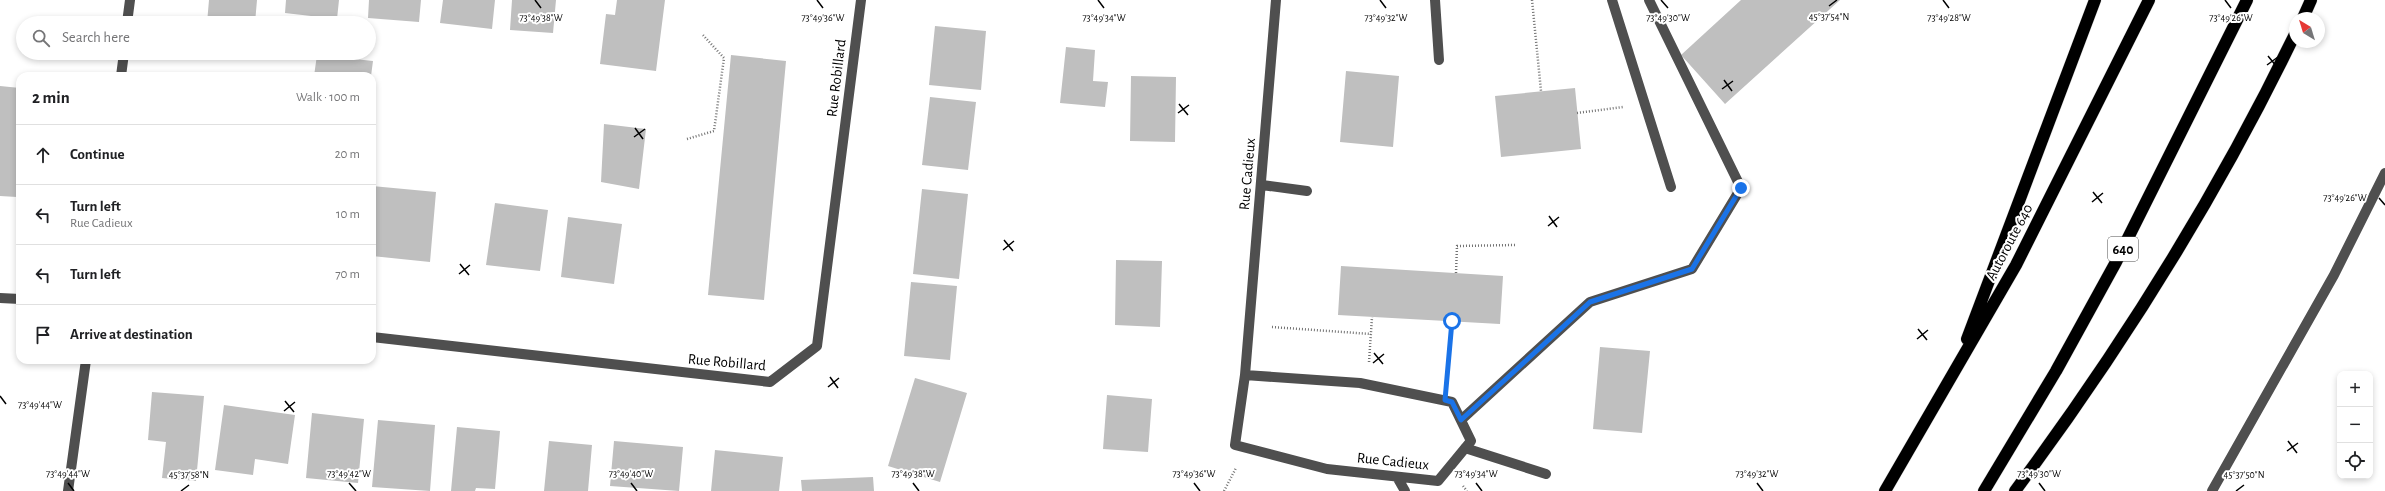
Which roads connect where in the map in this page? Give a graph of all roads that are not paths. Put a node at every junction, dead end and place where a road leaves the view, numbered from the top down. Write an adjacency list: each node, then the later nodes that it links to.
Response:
1 (130, 0): 12 (street)
2 (861, 0): 23 (street, Rue Robillard)
3 (1276, 0): 18 (street, Rue Cadieux)
4 (1434, 0): 15 (street)
5 (1612, 0): 19 (street)
6 (1649, 0): 27 (street)
7 (2095, 0): 26 (highway)
8 (2149, 0): 26 (highway, Autoroute 640)
9 (2248, 0): 34 (highway, 640)
10 (2311, 0): 11 (highway)
11 (2306, 12)
12 (128, 16)
13 (2289, 46): 35 (highway)
14 (123, 60): 16 (street)
15 (1439, 60)
16 (122, 72)
17 (2385, 173): 36 (street)
18 (1262, 185): 20 (street); 25 (street, Rue Cadieux)
19 (1671, 187)
20 (1307, 191)
21 (0, 298): 22 (street)
22 (16, 299)
23 (376, 338)
24 (85, 364): 31 (street)
25 (1246, 375): 27 (street); 30 (street, Rue Cadieux)
26 (1952, 378): 33 (highway, Autoroute 640)
27 (1461, 420): 28 (street)
28 (1465, 448): 29 (street); 30 (street, Rue Cadieux)
29 (1546, 474)
30 (1397, 477): 32 (street)
31 (68, 491)
32 (1405, 491)
33 (1884, 491)
34 (1984, 491)
35 (2015, 491)
36 (2212, 491)

